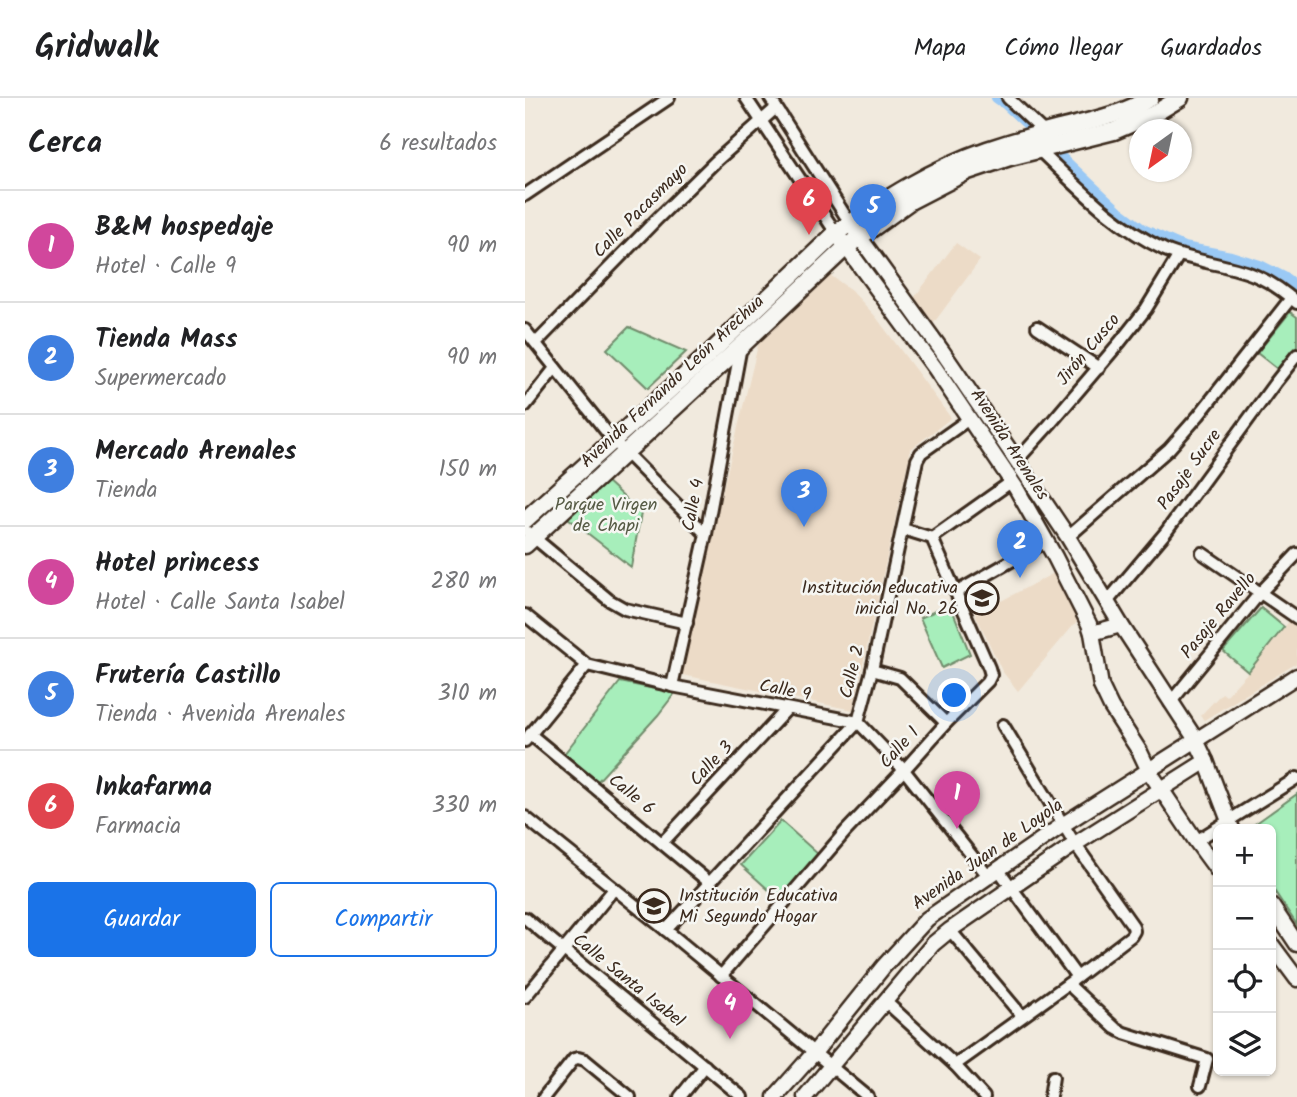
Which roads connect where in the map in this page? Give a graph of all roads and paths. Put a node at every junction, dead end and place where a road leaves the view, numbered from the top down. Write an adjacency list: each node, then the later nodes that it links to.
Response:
1 (669, 98): 10 (street)
2 (746, 98): 7 (street)
3 (1008, 98): 8 (street)
4 (1150, 98): 8 (main road, Avenida Fernando León Arechua)
5 (1180, 98): 9 (main road, Avenida Fernando León Arechua)
6 (773, 103): 7 (street, Calle Pacasmayo); 12 (street, Avenida Arenales)
7 (761, 120): 11 (street); 18 (street, Calle Pacasmayo)
8 (1045, 133): 12 (main road, Avenida Fernando León Arechua)
9 (1040, 151): 12 (main road, Avenida Fernando León Arechua); 13 (street)
10 (525, 195)
11 (836, 233): 12 (main road, Avenida Fernando León Arechua); 17 (main road, Avenida Fernando León Arechua)
12 (851, 235): 19 (main road, Avenida Fernando León Arechua); 24 (street, Avenida Arenales); 27 (street, Avenida Arenales)
13 (1178, 255): 14 (street); 22 (street, Jirón Cusco)
14 (1294, 301): 33 (street)
15 (1037, 327): 22 (street)
16 (525, 330): 18 (street)
17 (730, 334): 19 (street); 25 (main road, Avenida Fernando León Arechua)
18 (536, 343): 21 (street)
19 (741, 346): 26 (main road, Avenida Fernando León Arechua); 31 (street, Calle 4)
20 (1297, 355): 40 (street, Pasaje Sucre)
21 (555, 368): 23 (street); 25 (street)
22 (1099, 368): 27 (street, Jirón Cusco)
23 (525, 406)
24 (969, 419): 28 (street, Avenida Arenales); 30 (street, Calle 2)
25 (613, 440): 26 (street); 29 (main road, Avenida Fernando León Arechua)
26 (625, 452): 31 (street); 32 (main road, Avenida Fernando León Arechua)
27 (1015, 458): 33 (street, Avenida Arenales)
28 (1011, 482): 34 (street); 35 (street, Avenida Arenales)
29 (525, 520)
30 (906, 530): 34 (street); 47 (street, Calle 2)
31 (706, 534): 43 (street, Calle 4)
32 (528, 537): 43 (street)
33 (1067, 537): 40 (street, Avenida Arenales)
34 (932, 538): 38 (street, Calle 1)
35 (1046, 541): 38 (street); 45 (street, Avenida Arenales)
36 (1202, 553): 39 (street)
37 (1297, 554): 39 (street, Pasaje Ravello)
38 (957, 592): 53 (street, Calle 1)
39 (1260, 593): 42 (street); 50 (street, Pasaje Ravello)
40 (1107, 602): 44 (street, Avenida Arenales)
41 (525, 615): 46 (street, Calle 9)
42 (1297, 618)
43 (687, 623): 49 (street, Calle 4)
44 (1121, 625): 45 (street); 50 (street, Avenida Arenales)
45 (1092, 633): 59 (street, Avenida Arenales)
46 (587, 665): 49 (street, Calle 9); 55 (street)
47 (872, 670): 52 (street, Calle 2); 53 (street)
48 (1297, 676): 56 (street, Avenida Juan de Loyola)
49 (673, 686): 51 (street, Calle 9)
50 (1170, 703): 56 (street, Avenida Arenales)
51 (787, 709): 52 (street, Calle 9); 68 (street, Calle 3)
52 (858, 722): 58 (street); 72 (street, Calle 2)
53 (946, 723): 58 (street, Calle 1)
54 (1003, 725): 63 (street)
55 (528, 738): 68 (street, Calle 6)
56 (1196, 740): 57 (street, Avenida Arenales); 59 (street, Avenida Juan de Loyola)
57 (1206, 761): 61 (street); 64 (street, Avenida Arenales)
58 (904, 770): 71 (street); 82 (street, Calle 1)
59 (1149, 771): 61 (street, Avenida Arenales); 63 (street, Avenida Juan de Loyola)
60 (1297, 778): 65 (street)
61 (1161, 789): 67 (street, Avenida Arenales); 69 (street)
62 (525, 817): 74 (street)
63 (1064, 824): 69 (street); 71 (street, Avenida Juan de Loyola)
64 (1230, 824)
65 (1231, 824)
66 (1213, 833): 67 (street)
67 (1196, 841): 70 (street, Avenida Arenales)
68 (662, 843): 72 (street, Calle 6)
69 (1075, 844): 73 (street); 84 (street)
70 (1213, 864)
71 (993, 873): 73 (street); 88 (street, Avenida Juan de Loyola)
72 (710, 883): 77 (street, Calle 2)
73 (1011, 888): 78 (street); 84 (street)
74 (614, 889): 77 (street); 80 (street)
75 (1276, 912): 79 (street)
76 (525, 918): 80 (street, Calle Santa Isabel)
77 (666, 930): 82 (street)
78 (950, 930): 86 (street); 87 (street)
79 (1297, 944)
80 (564, 950): 85 (street); 90 (street, Calle Santa Isabel)
81 (1275, 950): 83 (street)
82 (721, 976): 88 (street)
83 (1297, 979)
84 (1072, 981): 87 (street); 93 (street)
85 (525, 997)
86 (885, 1001): 89 (street); 91 (street)
87 (1022, 1016): 89 (street)
88 (814, 1053): 91 (street); 98 (street, Avenida Juan de Loyola)
89 (955, 1065): 101 (street)
90 (705, 1066): 96 (street); 97 (street, Calle Santa Isabel)
91 (831, 1067): 99 (street); 100 (street)
92 (1053, 1077): 102 (street)
93 (1200, 1086)
94 (544, 1097): 95 (street)
95 (629, 1097)
96 (680, 1097)
97 (742, 1097)
98 (775, 1097)
99 (805, 1097)
100 (868, 1097)
101 (984, 1097)
102 (1050, 1097)

